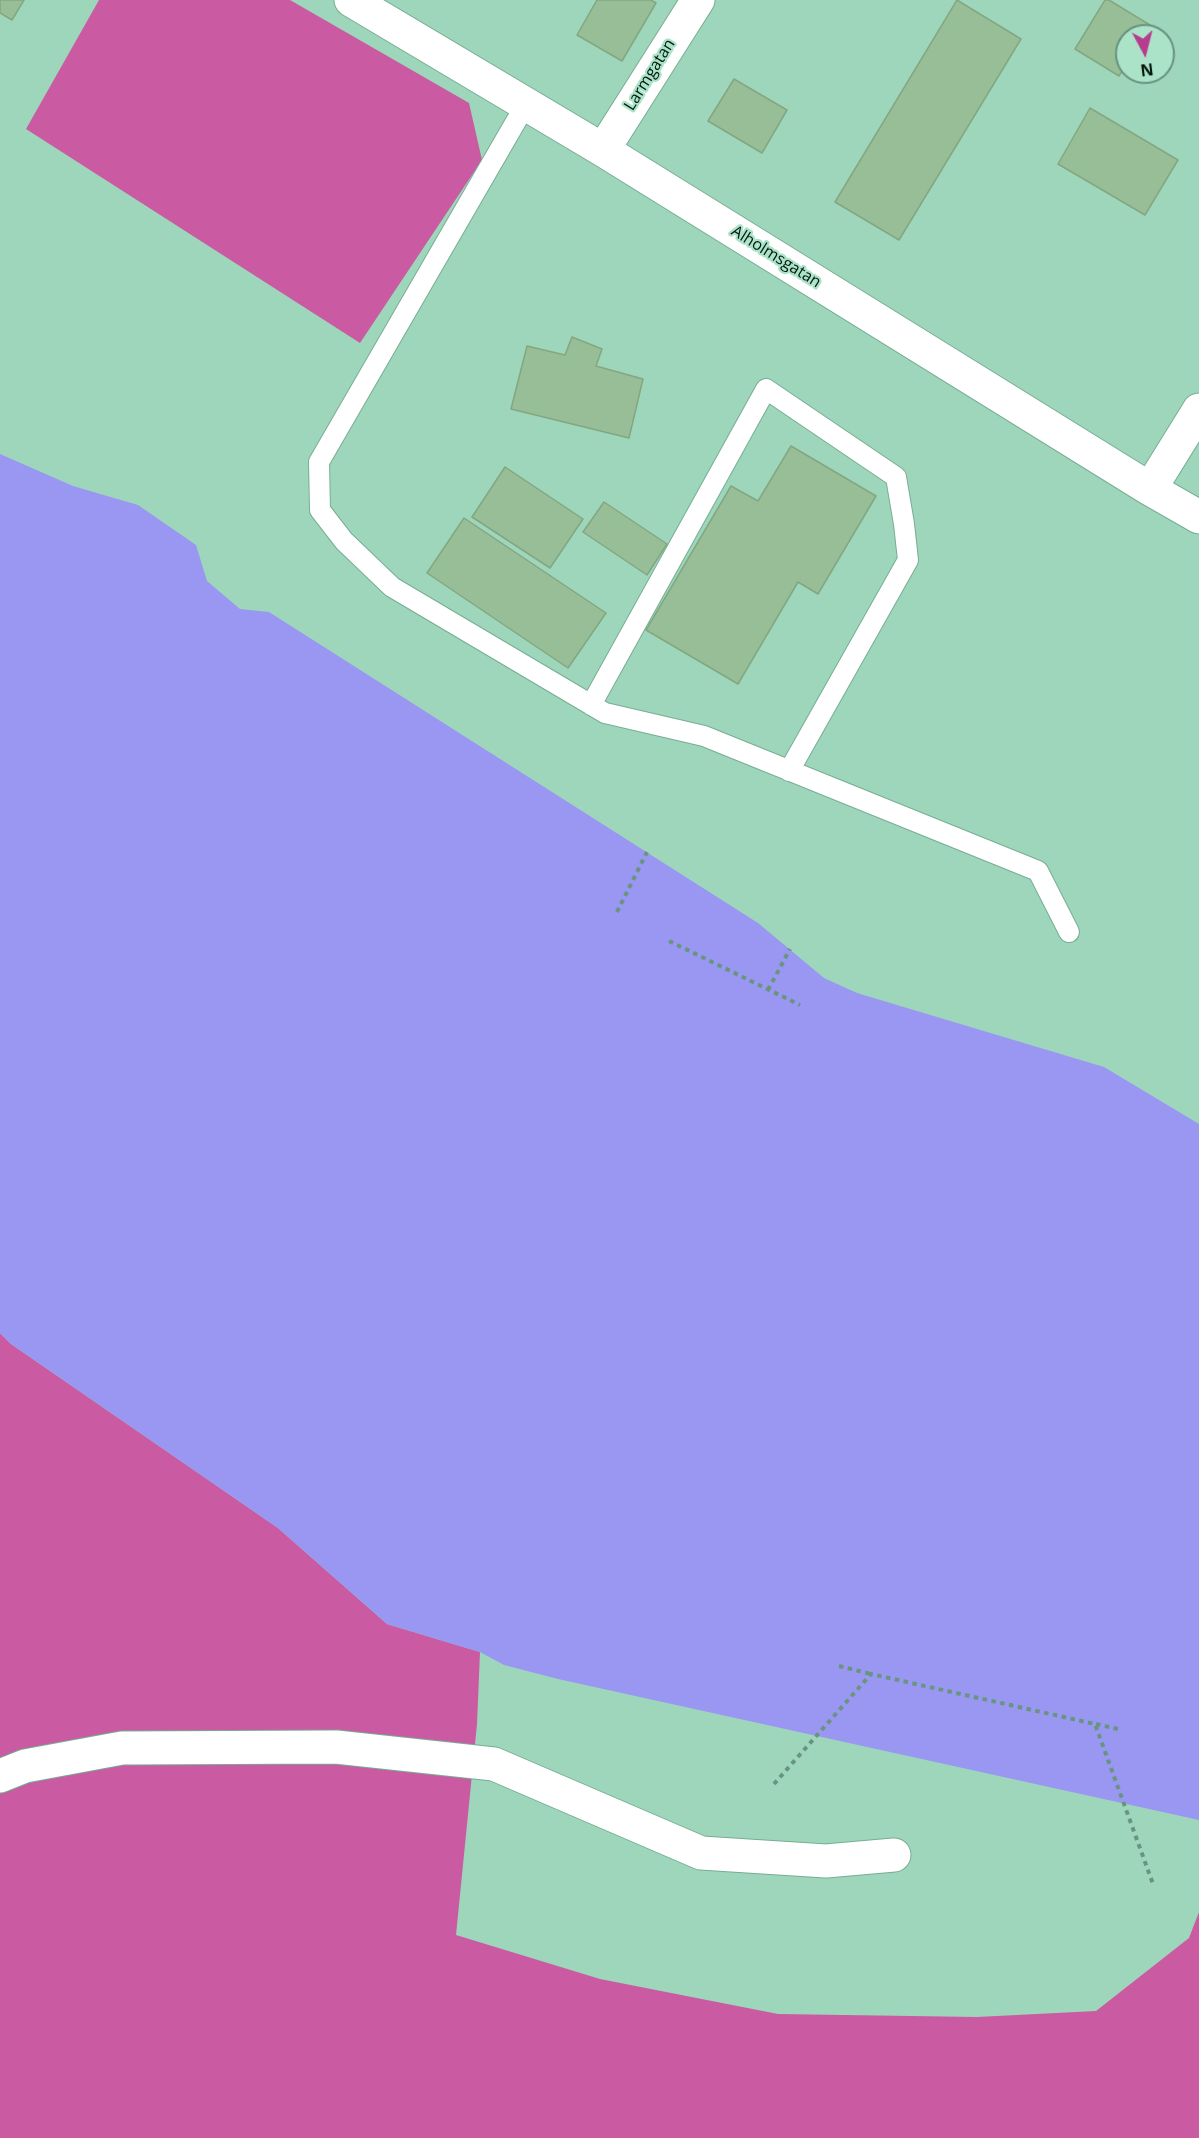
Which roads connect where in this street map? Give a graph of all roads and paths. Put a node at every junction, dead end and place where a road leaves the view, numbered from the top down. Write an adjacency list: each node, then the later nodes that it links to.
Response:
1 (698, 0): 4 (street, Larmgatan)
2 (358, 2): 3 (street, Alholmsgatan)
3 (526, 104): 4 (street, Alholmsgatan); 8 (lane)
4 (603, 150): 6 (street, Alholmsgatan)
5 (1199, 410): 6 (street)
6 (1150, 489): 7 (street, Alholmsgatan)
7 (1199, 517)
8 (591, 705): 9 (lane); 9 (lane)
9 (789, 771): 12 (lane)
10 (647, 852): 11 (path)
11 (617, 912)
12 (1070, 932)
13 (669, 941): 15 (path)
14 (790, 949): 15 (path)
15 (768, 990): 16 (path)
16 (800, 1005)
17 (838, 1666): 18 (path)
18 (872, 1674): 19 (path); 22 (path)
19 (1095, 1724): 20 (path); 24 (path)
20 (1122, 1730)
21 (0, 1776): 23 (street)
22 (774, 1784)
23 (894, 1855)
24 (1153, 1884)

